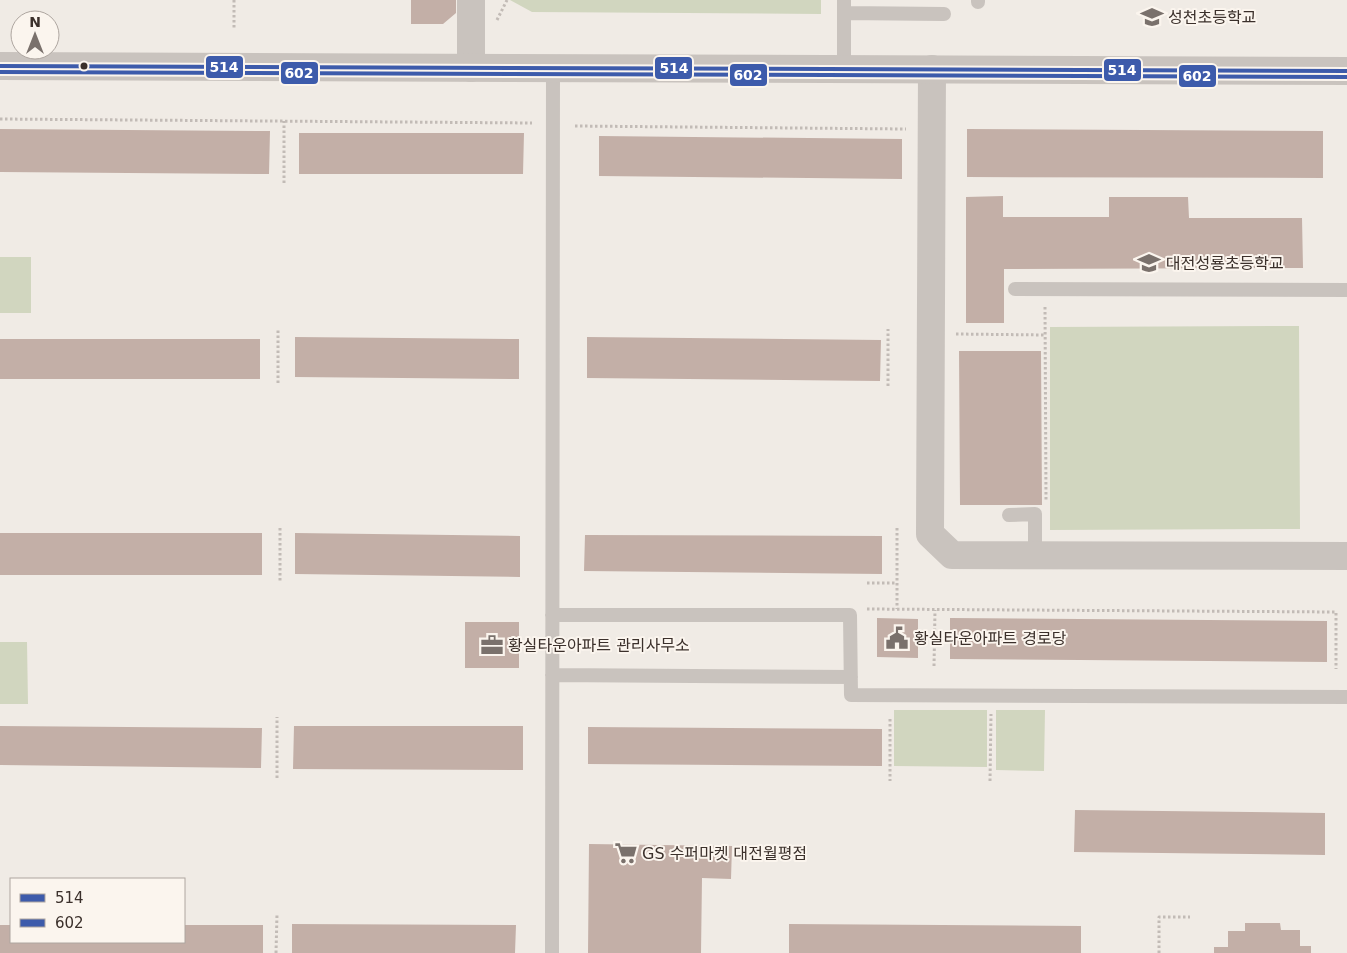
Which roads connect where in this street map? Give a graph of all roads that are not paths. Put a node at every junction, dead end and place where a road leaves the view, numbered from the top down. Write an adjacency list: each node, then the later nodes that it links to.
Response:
1 (472, 0): 5 (street)
2 (844, 6): 3 (lane); 7 (lane)
3 (944, 14)
4 (0, 66): 5 (street)
5 (472, 68): 6 (street)
6 (553, 68): 7 (street); 15 (lane)
7 (844, 69): 8 (street)
8 (932, 69): 9 (street); 13 (street)
9 (1347, 71)
10 (1015, 289): 11 (lane)
11 (1347, 290)
12 (1009, 515): 13 (lane)
13 (1036, 555): 14 (street)
14 (1347, 556)
15 (552, 615): 16 (lane); 17 (lane)
16 (552, 675): 17 (lane); 19 (lane)
17 (851, 677): 18 (lane)
18 (1347, 697)
19 (552, 953)

